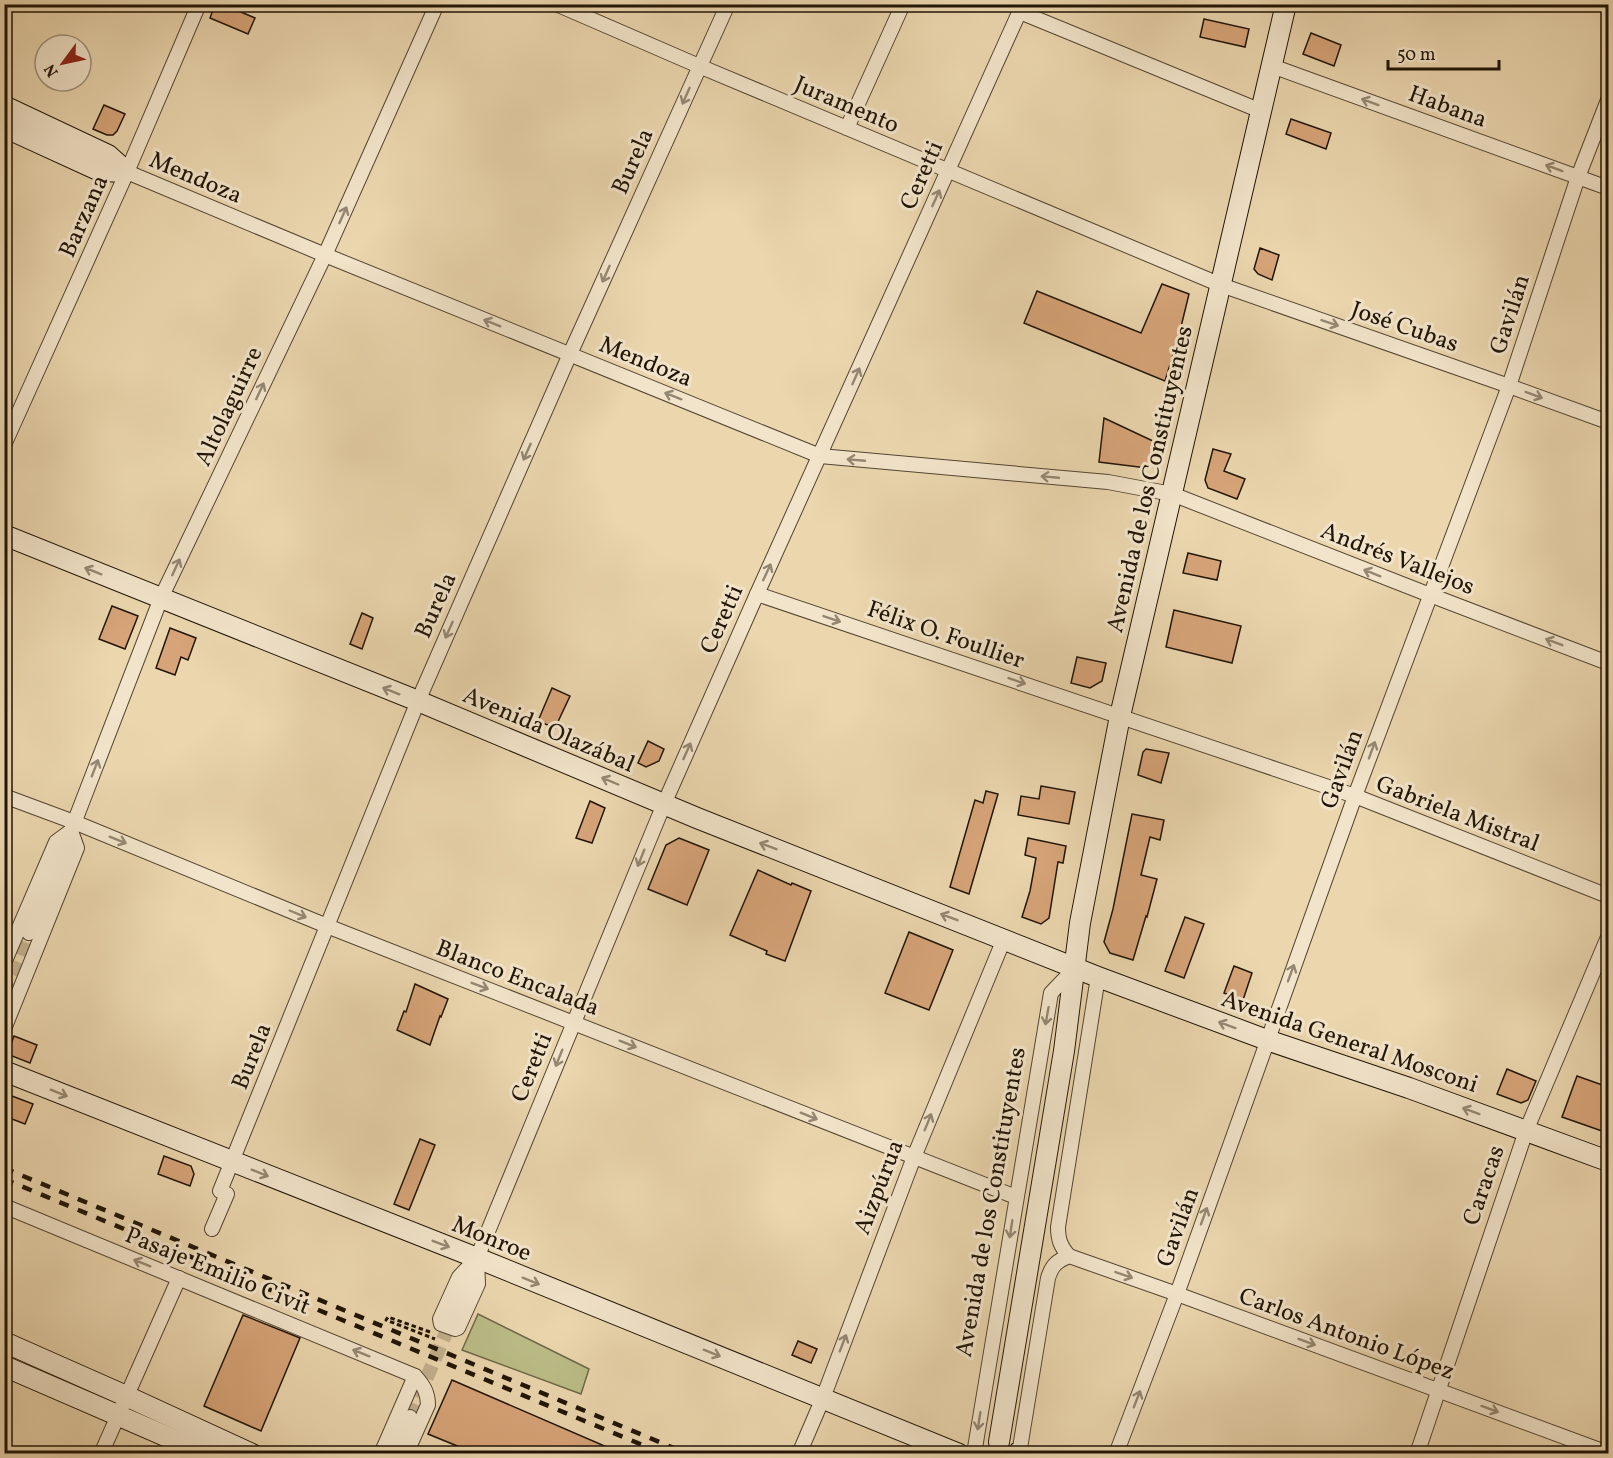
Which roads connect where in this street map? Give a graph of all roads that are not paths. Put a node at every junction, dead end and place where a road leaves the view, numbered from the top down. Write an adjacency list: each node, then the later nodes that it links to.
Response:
1 (199, 4): 16 (street, Barzana)
2 (437, 4): 19 (street, Altolaguirre, one-way to 2)
3 (556, 4): 8 (street, Juramento)
4 (728, 4): 8 (street, Burela)
5 (903, 4): 14 (street)
6 (1286, 4): 9 (main road, Avenida de los Constituyentes)
7 (1022, 8): 12 (street); 15 (street, Ceretti)
8 (699, 66): 14 (street, Juramento); 21 (street, Burela, one-way to 21)
9 (1272, 66): 12 (main road, Avenida de los Constituyentes); 17 (street, Habana, one-way to 9)
10 (1608, 100): 17 (street, Gavilán)
11 (4, 106): 16 (main road)
12 (1261, 111): 20 (main road, Avenida de los Constituyentes)
13 (4, 127): 16 (main road)
14 (847, 128): 15 (street, Juramento)
15 (948, 170): 20 (street, Juramento); 25 (street, Ceretti, one-way to 15)
16 (127, 172): 19 (street, Mendoza); 24 (street, Barzana)
17 (1578, 177): 18 (street, Habana); 22 (street, Gavilán)
18 (1608, 188)
19 (325, 255): 21 (street, Mendoza, one-way to 19); 30 (street, Altolaguirre, one-way to 19)
20 (1221, 285): 22 (street, José Cubas, one-way to 22); 26 (main road, Avenida de los Constituyentes)
21 (570, 354): 25 (street, Mendoza, one-way to 21); 32 (street, Burela, one-way to 32)
22 (1509, 386): 23 (street, José Cubas, one-way to 23); 29 (street, Gavilán)
23 (1608, 422)
24 (4, 445)
25 (820, 456): 26 (street, Mendoza, one-way to 25); 28 (street, Ceretti, one-way to 25)
26 (1172, 494): 29 (street, Andrés Vallejos, one-way to 26); 33 (main road, Avenida de los Constituyentes)
27 (4, 535): 30 (main road, Avenida Olazábal, one-way to 27)
28 (757, 594): 33 (street, Félix O. Foullier, one-way to 33); 36 (street, Ceretti, one-way to 28)
29 (1430, 596): 31 (street, Andrés Vallejos, one-way to 29); 35 (street, Gavilán, one-way to 29)
30 (161, 598): 32 (main road, Avenida Olazábal, one-way to 30); 37 (street, Altolaguirre, one-way to 30)
31 (1608, 663)
32 (417, 701): 36 (main road, Avenida Olazábal, one-way to 32); 39 (street, Burela)
33 (1120, 716): 35 (street, Gabriela Mistral); 45 (main road, Avenida de los Constituyentes)
34 (4, 796): 37 (street, Blanco Encalada)
35 (1355, 796): 38 (street, Gabriela Mistral); 49 (street, Gavilán, one-way to 35)
36 (664, 804): 43 (main road, Avenida Olazábal, one-way to 36); 47 (street, Ceretti, one-way to 47)
37 (73, 827): 39 (street, Blanco Encalada, one-way to 39); 40 (street, Altolaguirre); 41 (street, Altolaguirre); 48 (street, Altolaguirre)
38 (1608, 896)
39 (327, 926): 47 (street, Blanco Encalada, one-way to 47); 54 (street, Burela)
40 (29, 933)
41 (9, 935): 44 (street, Altolaguirre)
42 (1608, 937): 51 (street, Caracas)
43 (1004, 939): 45 (main road, Avenida Olazábal); 52 (street, Aizpúrua, one-way to 43)
44 (4, 963)
45 (1076, 968): 46 (main road, Avenida General Mosconi); 55 (street, Avenida de los Constituyentes, one-way to 55); 70 (main road, Avenida de los Constituyentes)
46 (1098, 977): 49 (main road, Avenida General Mosconi, one-way to 46); 58 (street)
47 (574, 1023): 52 (street, Blanco Encalada, one-way to 52); 59 (street, Ceretti, one-way to 59)
48 (4, 1029)
49 (1267, 1040): 51 (main road, Avenida General Mosconi, one-way to 49); 61 (street, Gavilán, one-way to 49)
50 (4, 1071): 54 (main road, Monroe, one-way to 54)
51 (1526, 1131): 53 (main road, Avenida General Mosconi); 65 (street, Caracas)
52 (914, 1157): 55 (street, Blanco Encalada); 67 (street, Aizpúrua, one-way to 52)
53 (1608, 1161)
54 (232, 1162): 57 (street, Burela); 59 (main road, Monroe, one-way to 59)
55 (1016, 1197): 81 (street, Avenida de los Constituyentes, one-way to 81)
56 (4, 1206): 60 (street, Pasaje Emilio Civit, one-way to 56)
57 (212, 1229)
58 (1069, 1256): 61 (street, Carlos Antonio López, one-way to 61); 71 (street)
59 (477, 1258): 59 (street, Ceretti); 67 (main road, Monroe, one-way to 67)
60 (179, 1278): 64 (street, Pasaje Emilio Civit, one-way to 60); 66 (street)
61 (1177, 1294): 65 (street, Carlos Antonio López, one-way to 65); 82 (street, Gavilán, one-way to 61)
62 (4, 1342): 66 (main road)
63 (4, 1366): 68 (main road)
64 (415, 1376): 76 (street); 78 (street)
65 (1437, 1390): 72 (street, Carlos Antonio López, one-way to 72); 83 (street, Caracas)
66 (126, 1396): 68 (street); 75 (main road)
67 (823, 1398): 79 (street, Aizpúrua); 80 (main road, Monroe)
68 (118, 1414): 73 (street); 74 (main road)
69 (410, 1417): 77 (street)
70 (999, 1442)
71 (1019, 1453)
72 (1608, 1453)
73 (101, 1454)
74 (207, 1454)
75 (252, 1454)
76 (381, 1454)
77 (394, 1454)
78 (406, 1454)
79 (799, 1454)
80 (960, 1454)
81 (974, 1454)
82 (1116, 1454)
83 (1417, 1454)

